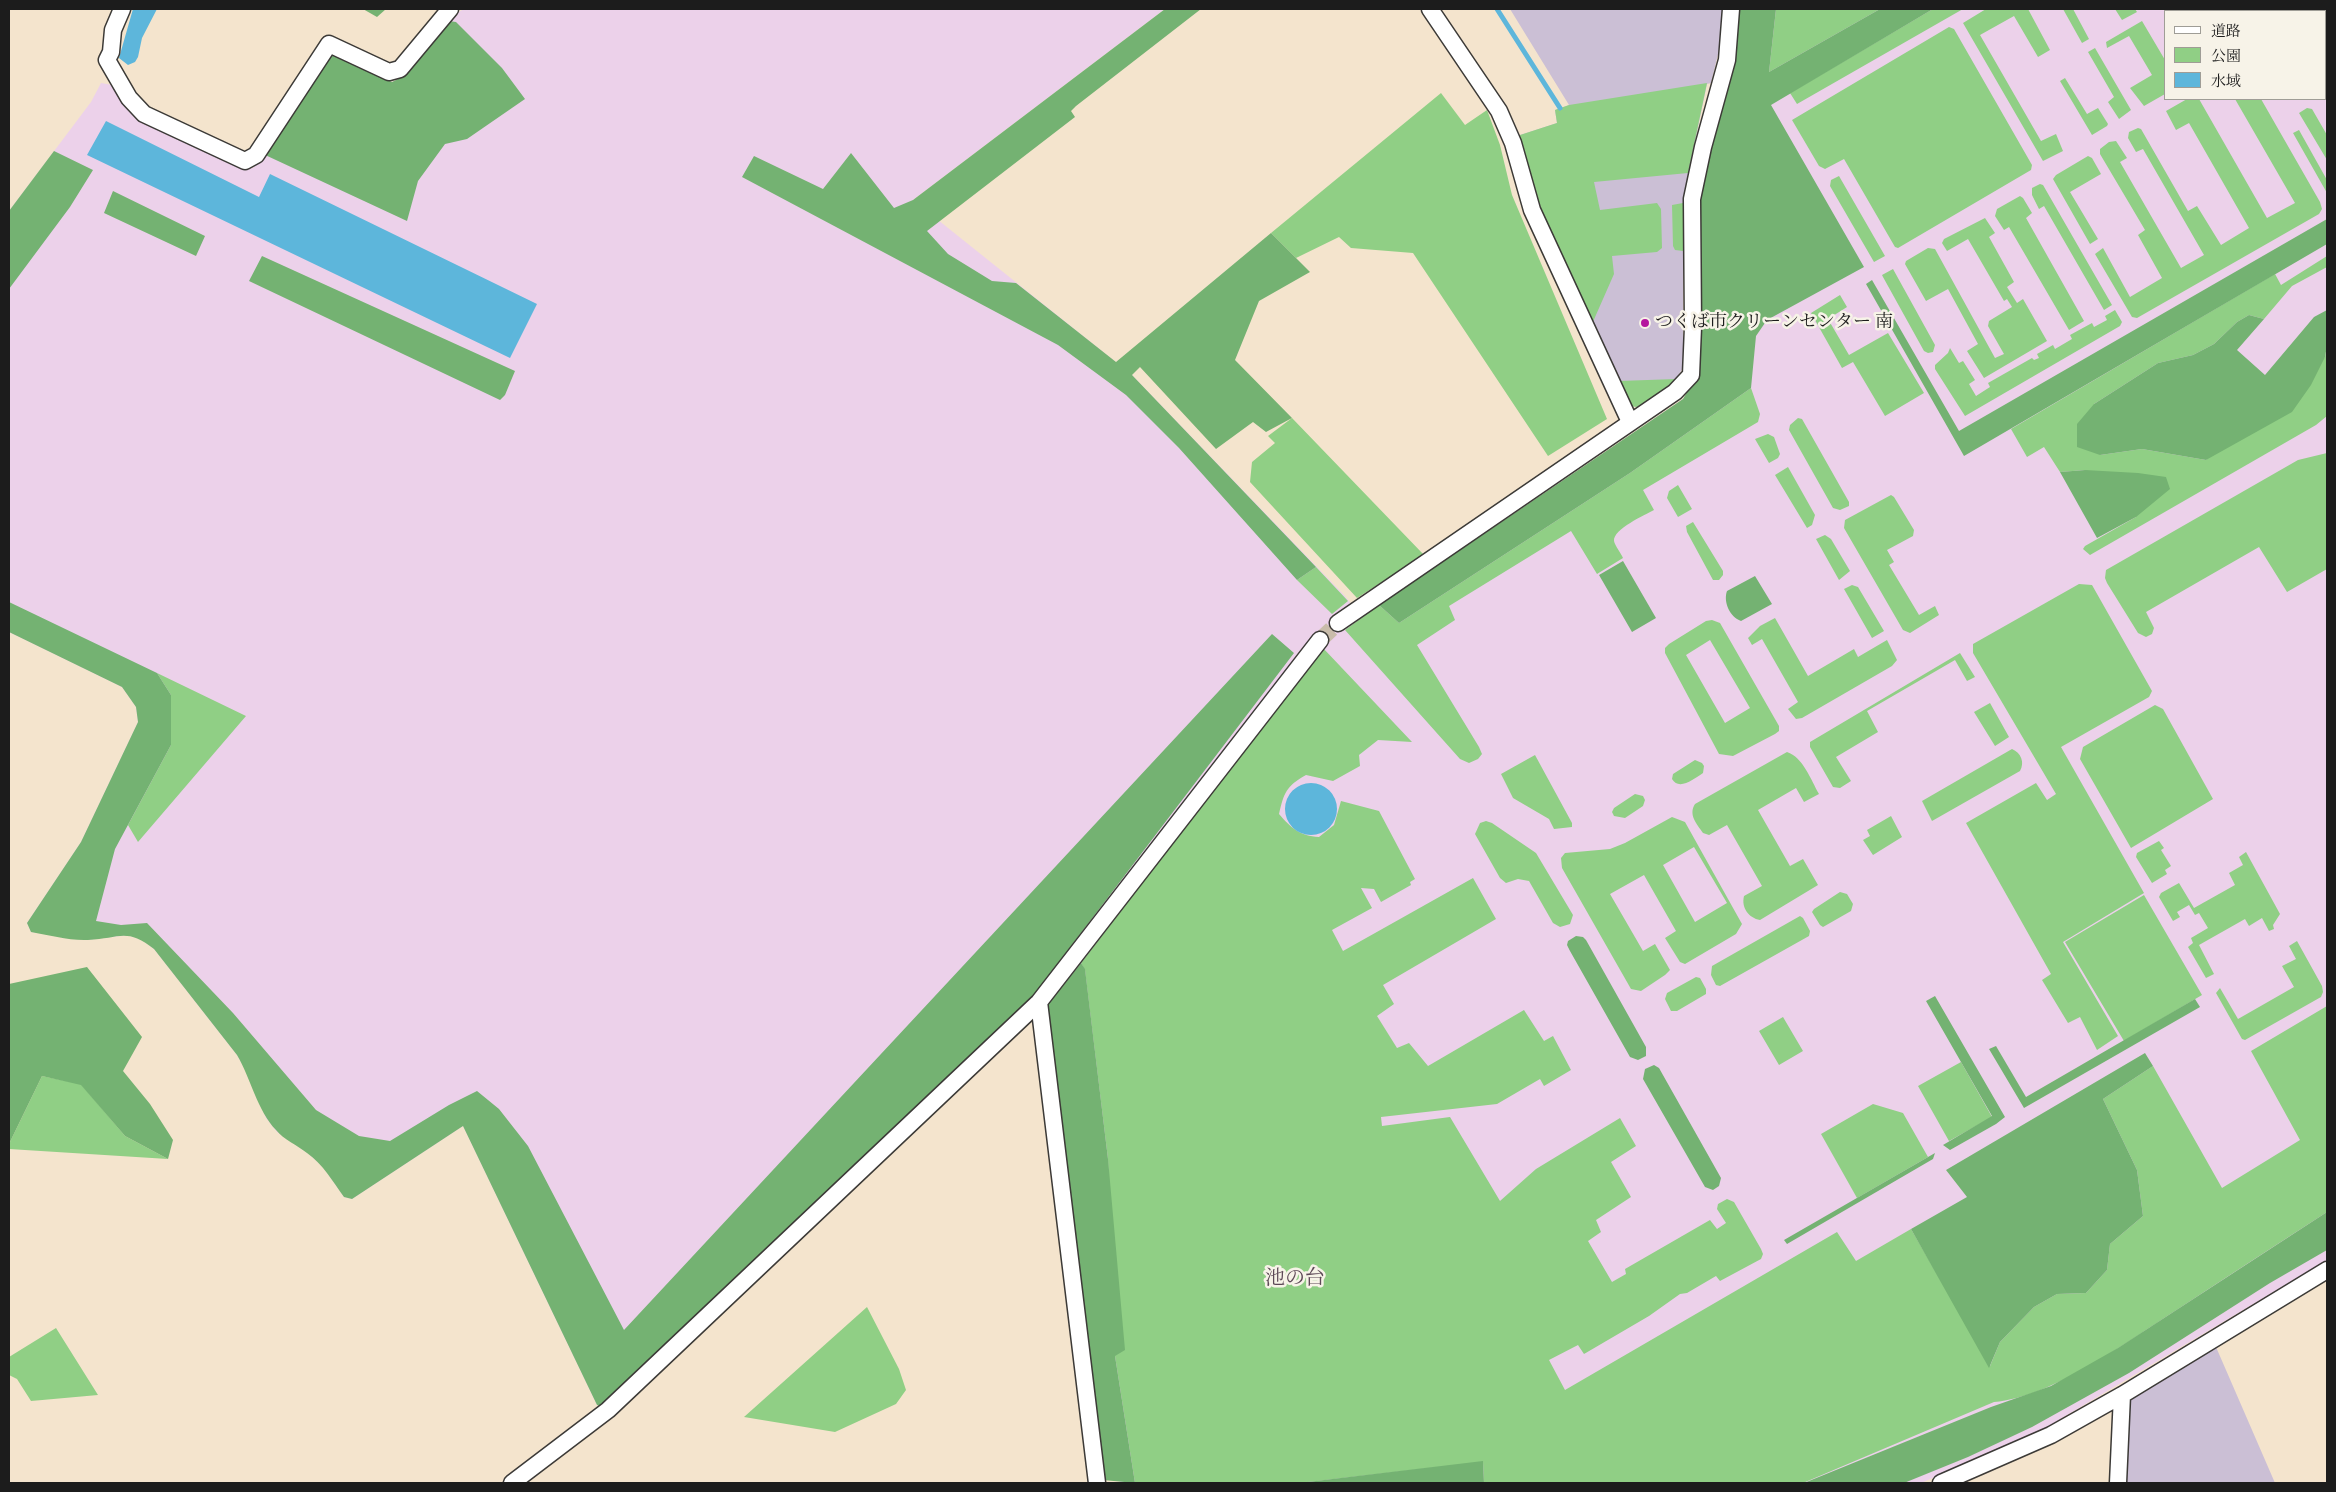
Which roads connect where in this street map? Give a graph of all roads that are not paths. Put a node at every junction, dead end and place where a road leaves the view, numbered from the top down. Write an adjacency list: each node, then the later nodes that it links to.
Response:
1 (122, 9): 2 (street)
2 (450, 9)
3 (1430, 9): 5 (street)
4 (1731, 9): 5 (street)
5 (1630, 422): 6 (street)
6 (1338, 623)
7 (1320, 640): 8 (street)
8 (1039, 1002): 11 (street); 12 (street)
9 (2327, 1270): 10 (street)
10 (2122, 1395): 13 (street); 14 (street)
11 (512, 1483)
12 (1097, 1483)
13 (1941, 1483)
14 (2118, 1483)

